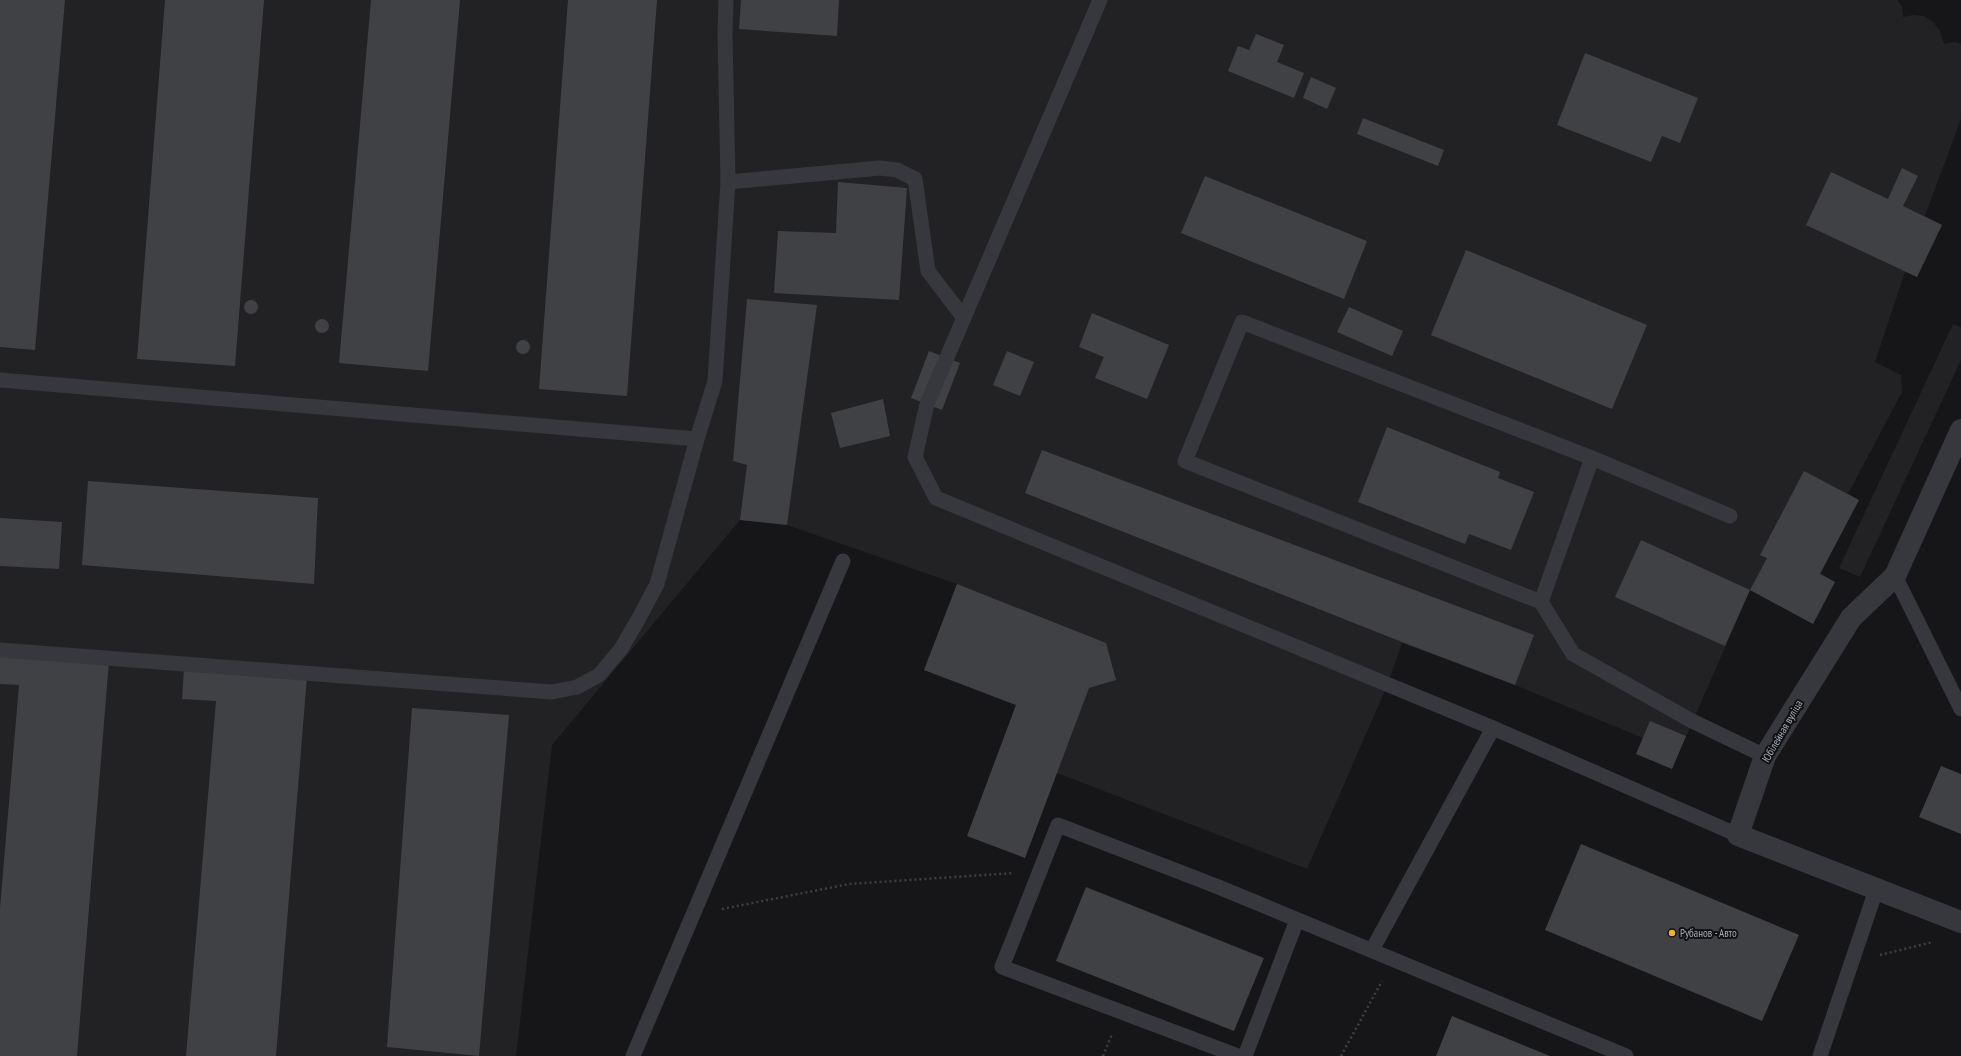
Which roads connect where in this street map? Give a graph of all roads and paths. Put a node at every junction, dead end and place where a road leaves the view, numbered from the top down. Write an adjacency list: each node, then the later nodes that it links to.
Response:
1 (726, 0): 3 (lane)
2 (1100, 0): 4 (lane)
3 (728, 182): 4 (lane); 7 (lane)
4 (964, 318): 15 (lane)
5 (0, 380): 7 (lane)
6 (1961, 430): 11 (street, Юбілейная вуліца)
7 (697, 439): 13 (lane)
8 (1592, 458): 9 (lane); 12 (lane); 12 (lane)
9 (1730, 516)
10 (843, 561): 20 (lane)
11 (1895, 576): 14 (lane); 16 (street, Юбілейная вуліца)
12 (1541, 602): 16 (lane)
13 (0, 650)
14 (1961, 709)
15 (1493, 728): 17 (lane); 24 (lane)
16 (1765, 756): 17 (street, Юбілейная вуліца)
17 (1738, 835): 19 (street)
18 (1038, 871): 20 (path); 21 (lane); 28 (lane)
19 (1876, 890): 22 (street); 26 (lane)
20 (698, 904): 27 (lane)
21 (1297, 920): 24 (lane); 29 (lane)
22 (1961, 922)
23 (1939, 940): 26 (path)
24 (1372, 950): 25 (lane)
25 (1394, 959): 30 (path); 31 (lane)
26 (1851, 962): 32 (lane)
27 (633, 1056)
28 (1238, 1056)
29 (1245, 1056)
30 (1341, 1056)
31 (1626, 1056)
32 (1820, 1056)

